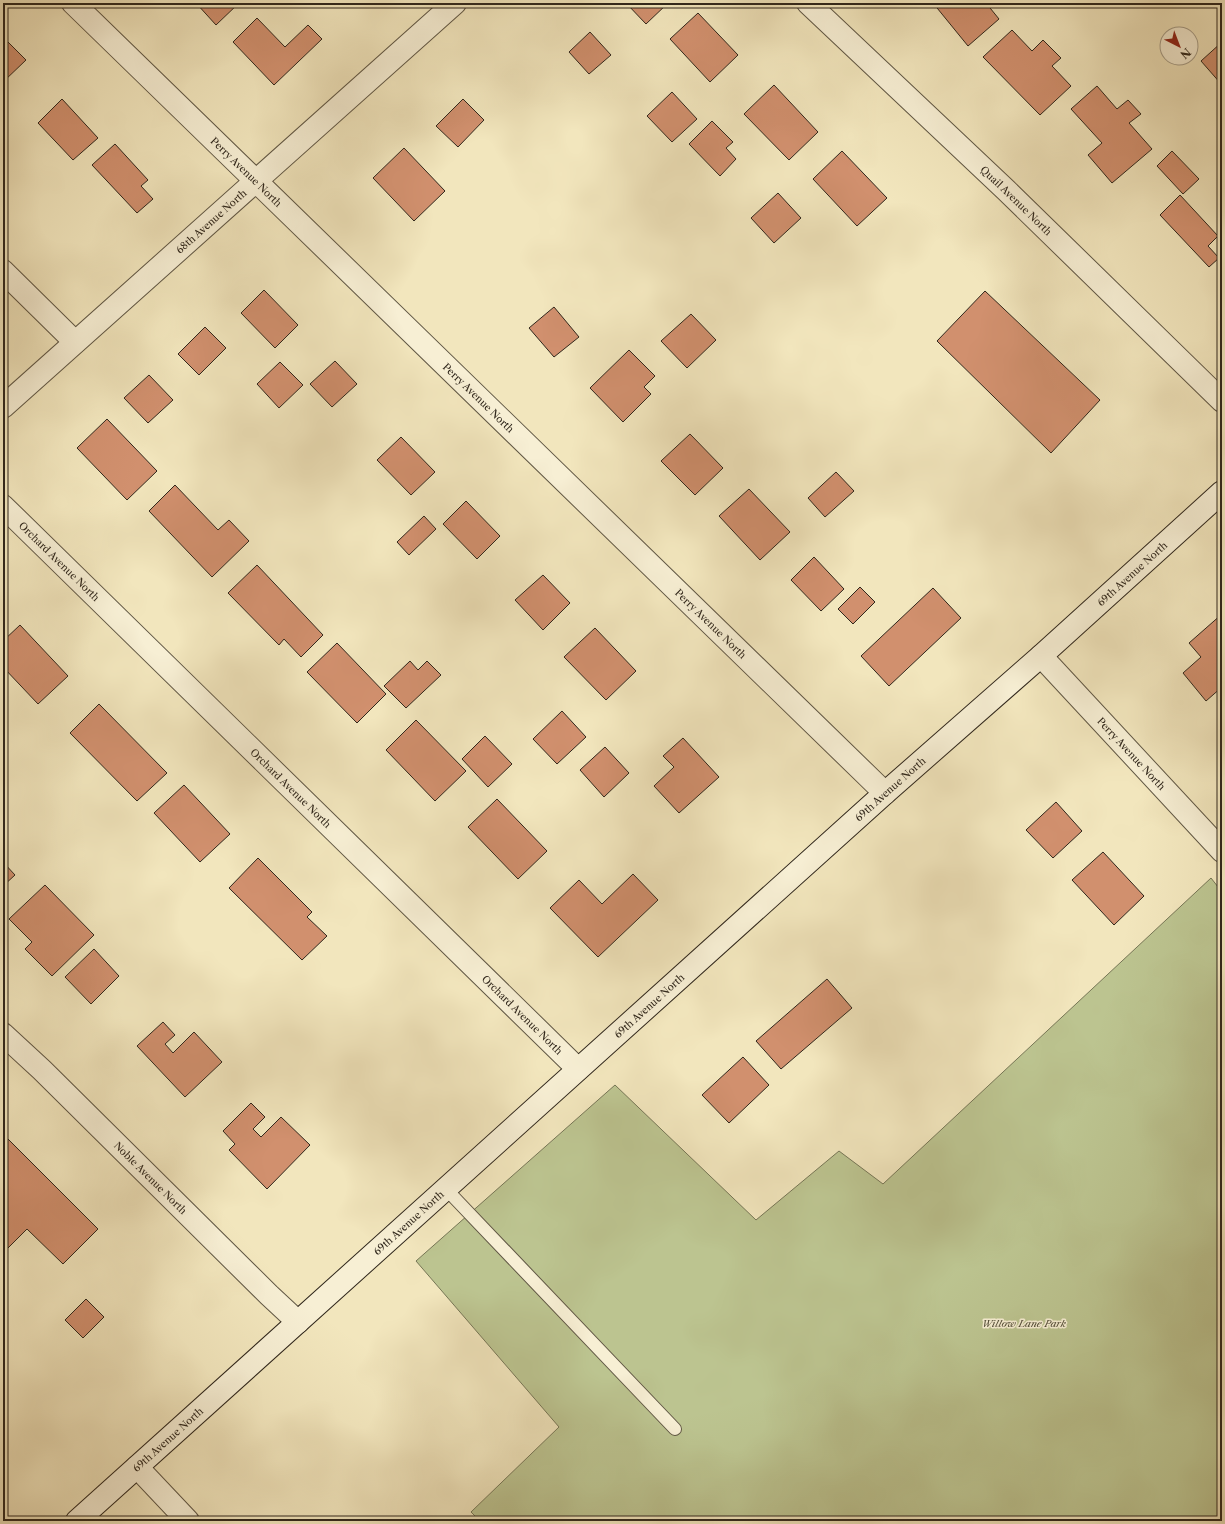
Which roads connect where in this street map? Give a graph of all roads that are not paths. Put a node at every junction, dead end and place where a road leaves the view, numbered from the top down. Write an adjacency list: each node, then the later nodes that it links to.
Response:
1 (73, 3): 4 (street, Perry Avenue North)
2 (455, 3): 4 (street, 68th Avenue North)
3 (808, 3): 7 (street, Quail Avenue North)
4 (256, 181): 6 (street, 68th Avenue North); 12 (street, Perry Avenue North)
5 (3, 271): 6 (street)
6 (75, 342): 8 (street, 68th Avenue North)
7 (1222, 401)
8 (3, 407)
9 (1222, 492): 11 (street, 69th Avenue North)
10 (3, 506): 15 (street, Orchard Avenue North)
11 (1041, 656): 12 (street, 69th Avenue North); 13 (street, Perry Avenue North)
12 (885, 793): 15 (street, 69th Avenue North)
13 (1222, 851)
14 (3, 1034): 17 (street, Noble Avenue North)
15 (578, 1069): 16 (street, 69th Avenue North)
16 (446, 1189): 17 (street, 69th Avenue North); 18 (lane)
17 (298, 1322): 19 (street, 69th Avenue North)
18 (675, 1429)
19 (137, 1467): 20 (street, 69th Avenue North); 21 (street)
20 (77, 1521)
21 (188, 1521)

